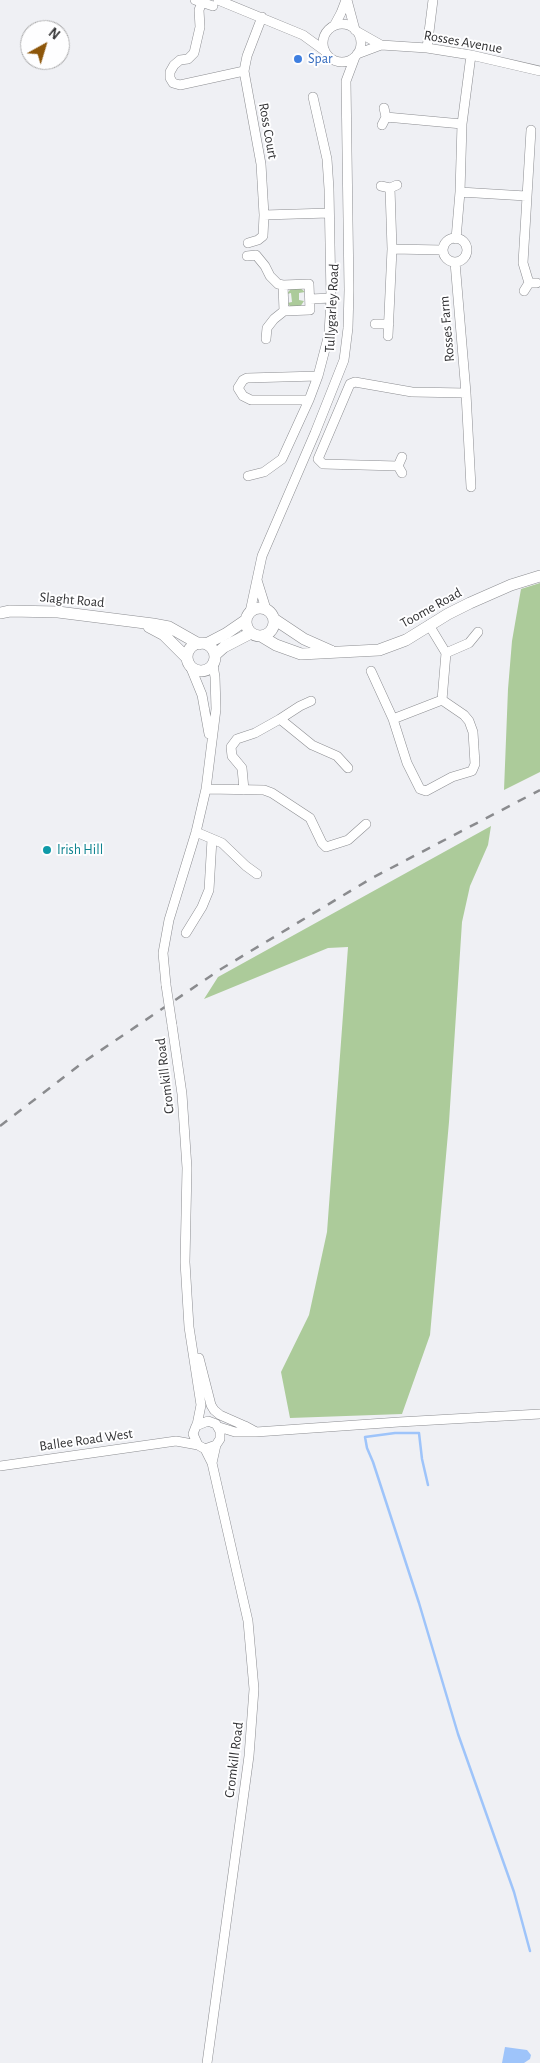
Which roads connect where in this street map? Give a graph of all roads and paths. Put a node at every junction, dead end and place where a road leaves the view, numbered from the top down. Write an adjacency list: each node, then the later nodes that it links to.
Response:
1 (346, 0): 6 (street); 7 (street)
2 (433, 0): 10 (street)
3 (198, 1): 4 (street); 15 (street)
4 (216, 3): 5 (street)
5 (262, 17): 8 (street); 15 (street, Ross Court)
6 (331, 28): 7 (street); 8 (street); 11 (street)
7 (357, 31): 9 (street, Rosses Avenue); 12 (street)
8 (303, 35): 11 (street)
9 (381, 45): 10 (street, Rosses Avenue); 12 (street, Rosses Avenue)
10 (426, 48): 13 (street, Rosses Avenue)
11 (325, 51): 14 (street)
12 (356, 55): 14 (street); 17 (street, Tullygarley Road)
13 (472, 55): 16 (street, Rosses Avenue); 20 (street)
14 (335, 60): 17 (street, Tullygarley Road)
15 (244, 71): 26 (street, Ross Court)
16 (540, 71)
17 (346, 81): 49 (street, Tullygarley Road)
18 (313, 97): 25 (street)
19 (384, 117): 20 (street)
20 (462, 124): 23 (street)
21 (540, 141): 24 (street)
22 (389, 186): 29 (street)
23 (460, 192): 24 (street); 27 (street)
24 (526, 196): 34 (street)
25 (329, 213): 26 (street); 35 (street)
26 (264, 215): 28 (street, Ross Court)
27 (456, 239): 30 (street); 32 (street)
28 (248, 243)
29 (392, 249): 30 (street); 39 (street)
30 (443, 250): 32 (street)
31 (247, 256): 33 (street)
32 (456, 262): 43 (street, Rosses Farm)
33 (283, 285): 36 (street); 37 (street)
34 (530, 286)
35 (331, 298): 36 (street); 42 (street)
36 (310, 299): 37 (street)
37 (284, 311): 41 (street)
38 (375, 324): 39 (street)
39 (388, 324): 40 (street)
40 (388, 336)
41 (266, 339)
42 (318, 376): 44 (street); 44 (street)
43 (466, 393): 45 (street); 47 (street, Rosses Farm)
44 (309, 400): 46 (street)
45 (402, 457)
46 (248, 476)
47 (471, 487)
48 (540, 576): 55 (main road, Toome Road)
49 (257, 580): 50 (street, Tullygarley Road); 52 (street, Tullygarley Road)
50 (266, 609): 52 (main road); 53 (main road)
51 (0, 613): 54 (main road, Slaght Road)
52 (248, 616): 57 (main road); 58 (main road)
53 (274, 619): 57 (main road); 59 (main road, Toome Road)
54 (141, 623): 58 (main road, Slaght Road); 62 (main road, Slaght Road)
55 (429, 625): 59 (main road, Toome Road); 60 (street)
56 (478, 632): 60 (street)
57 (256, 635): 59 (main road, Toome Road); 61 (main road)
58 (202, 644): 61 (main road); 62 (main road)
59 (333, 652)
60 (446, 653): 64 (street)
61 (214, 660): 62 (main road); 68 (street, Cromkill Road)
62 (189, 663): 68 (street, Cromkill Road)
63 (371, 671): 67 (street)
64 (442, 700): 67 (street); 67 (street)
65 (311, 701): 66 (street)
66 (280, 719): 69 (street); 71 (street)
67 (393, 719)
68 (211, 749): 70 (street, Cromkill Road)
69 (348, 768)
70 (206, 789): 71 (street); 73 (street, Cromkill Road)
71 (244, 790): 72 (street)
72 (366, 824)
73 (196, 832): 74 (street); 77 (street, Cromkill Road, bridge)
74 (212, 839): 75 (street); 76 (street)
75 (257, 874)
76 (186, 933)
77 (191, 1338): 78 (street, Cromkill Road); 83 (street)
78 (201, 1405): 80 (street, Cromkill Road); 81 (street, Cromkill Road)
79 (540, 1414): 83 (street)
80 (215, 1424): 81 (street); 82 (street); 85 (street)
81 (195, 1428): 84 (street, Ballee Road West); 86 (street)
82 (235, 1432): 83 (street); 85 (street)
83 (256, 1432)
84 (176, 1441): 86 (street, Ballee Road West); 88 (street, Ballee Road West)
85 (218, 1443): 86 (street); 87 (street, Cromkill Road)
86 (201, 1447): 87 (street, Cromkill Road)
87 (212, 1463): 89 (street, Cromkill Road)
88 (0, 1466)
89 (207, 2063)

